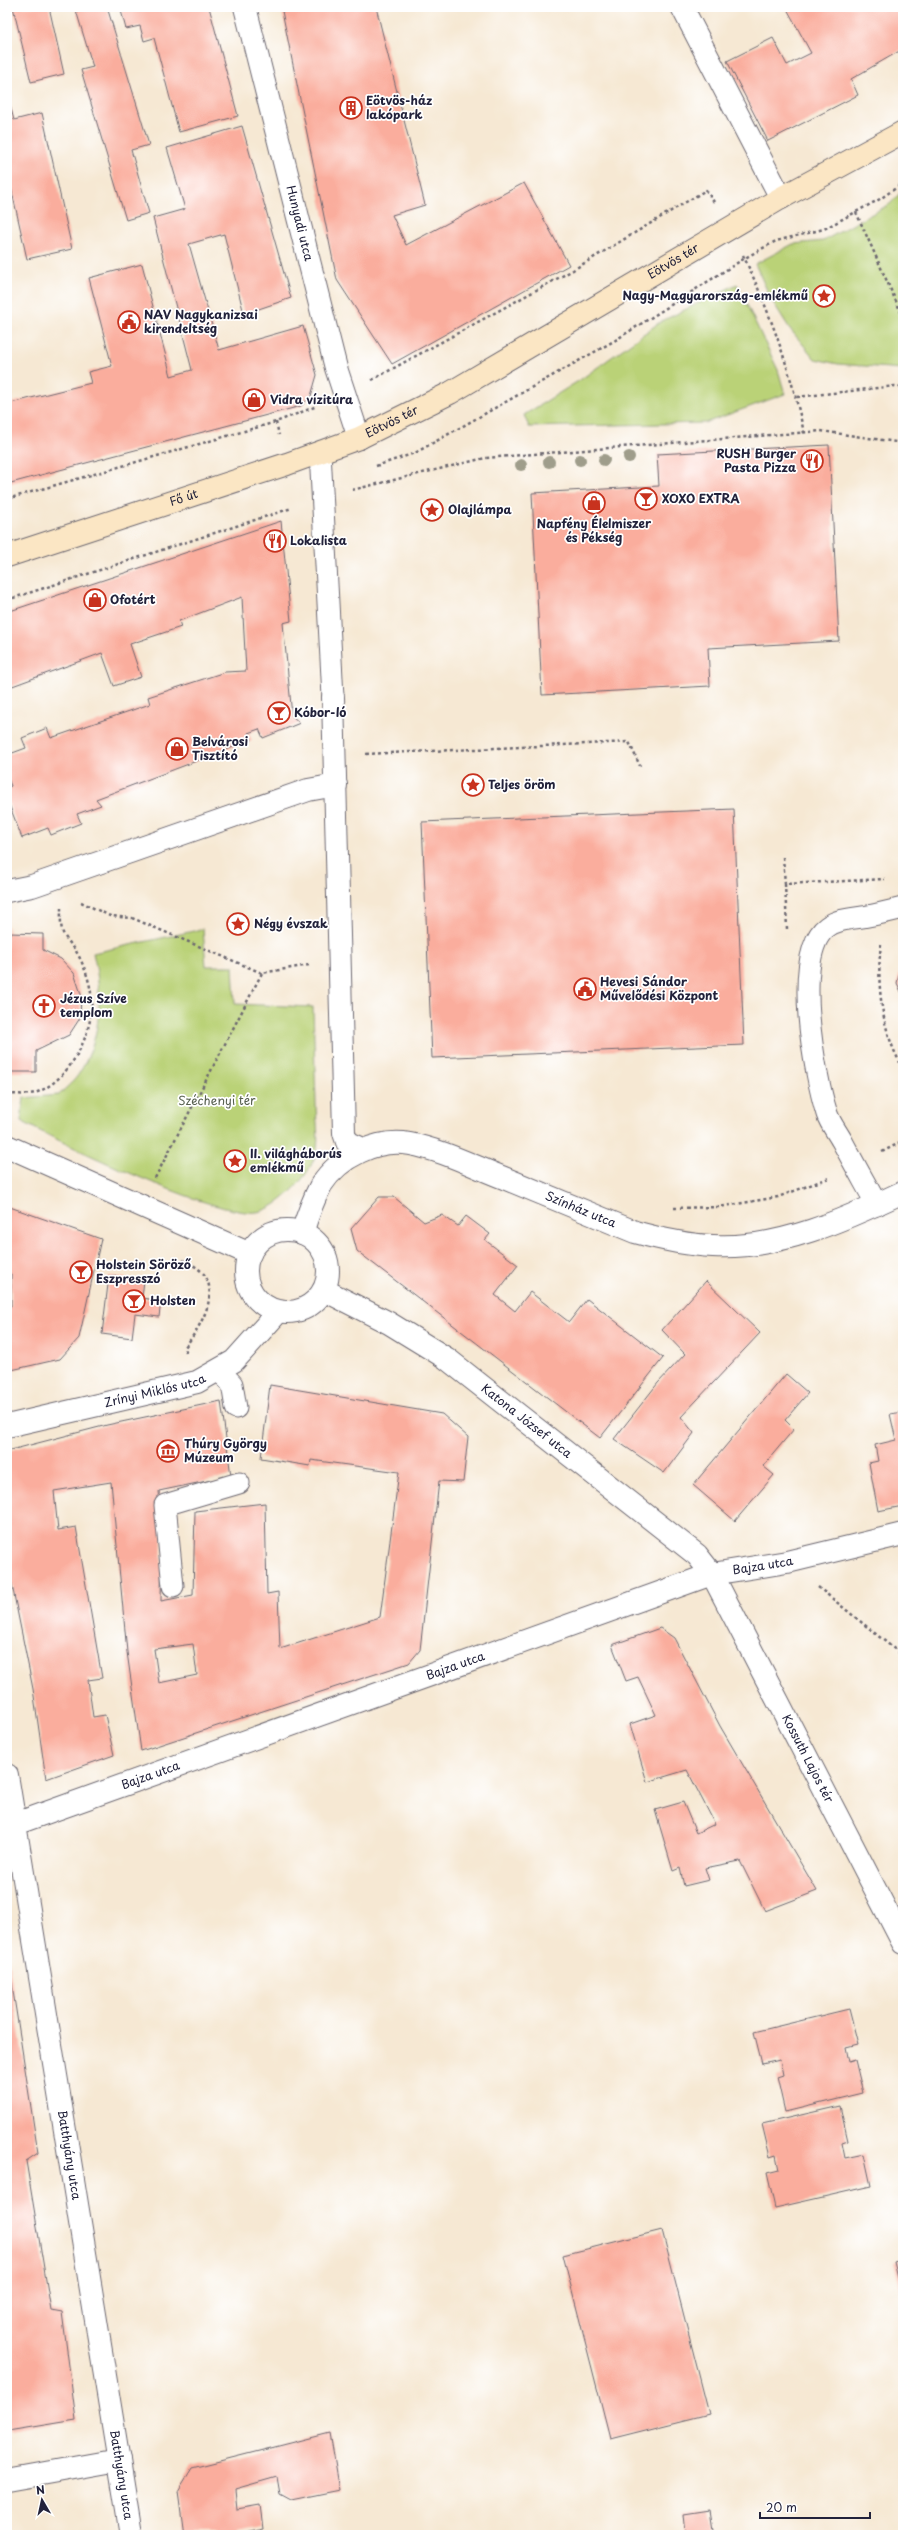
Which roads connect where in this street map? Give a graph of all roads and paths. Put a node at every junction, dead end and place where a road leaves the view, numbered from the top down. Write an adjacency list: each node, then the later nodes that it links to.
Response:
1 (245, 7): 10 (street, Hunyadi utca)
2 (682, 7): 5 (street)
3 (903, 132): 5 (street, Eötvös tér)
4 (903, 183): 6 (path)
5 (781, 198): 12 (street, Eötvös tér)
6 (856, 212): 7 (path); 8 (path)
7 (745, 258)
8 (903, 317)
9 (903, 387): 11 (path)
10 (345, 394): 12 (street, Hunyadi utca); 16 (path)
11 (804, 433): 13 (path); 15 (path)
12 (360, 438): 14 (street, Fő út)
13 (903, 442)
14 (320, 452): 15 (lane); 18 (street, Fő út)
15 (324, 498): 20 (lane)
16 (7, 499)
17 (295, 507): 19 (path)
18 (7, 556)
19 (7, 600)
20 (333, 697): 21 (street)
21 (335, 756): 22 (path); 23 (street)
22 (640, 766)
23 (336, 785): 26 (street); 31 (street)
24 (783, 857): 25 (path)
25 (785, 884)
26 (7, 891)
27 (60, 906): 34 (path)
28 (903, 908): 38 (lane)
29 (110, 916): 32 (path)
30 (881, 942): 33 (path)
31 (342, 960): 32 (path); 37 (street)
32 (262, 973): 39 (path)
33 (903, 1068)
34 (7, 1094)
35 (903, 1141): 38 (path)
36 (7, 1146): 44 (street)
37 (363, 1150): 41 (street, Színház utca); 43 (street, Színház utca)
38 (854, 1165): 41 (lane); 42 (path)
39 (160, 1168)
40 (903, 1192): 41 (street, Színház utca)
41 (877, 1205)
42 (669, 1208)
43 (302, 1233): 44 (street); 46 (street)
44 (250, 1254): 47 (street)
45 (178, 1258): 49 (path)
46 (324, 1290): 47 (street); 55 (street, Katona József utca)
47 (279, 1311): 48 (street, Zrínyi Miklós utca)
48 (219, 1370): 49 (street, Zrínyi Miklós utca); 50 (lane)
49 (197, 1382): 51 (street, Zrínyi Miklós utca)
50 (236, 1408)
51 (7, 1426)
52 (239, 1483): 56 (lane)
53 (903, 1534): 54 (street, Bajza utca)
54 (787, 1562): 55 (street, Bajza utca); 57 (path)
55 (712, 1574): 59 (street, Bajza utca); 60 (street, Kossuth Lajos tér)
56 (173, 1586)
57 (903, 1656)
58 (7, 1775): 59 (street, Batthyány utca)
59 (15, 1824): 61 (street, Batthyány utca)
60 (903, 1943)
61 (119, 2460): 62 (street); 63 (street, Batthyány utca)
62 (7, 2480)
63 (131, 2535)

